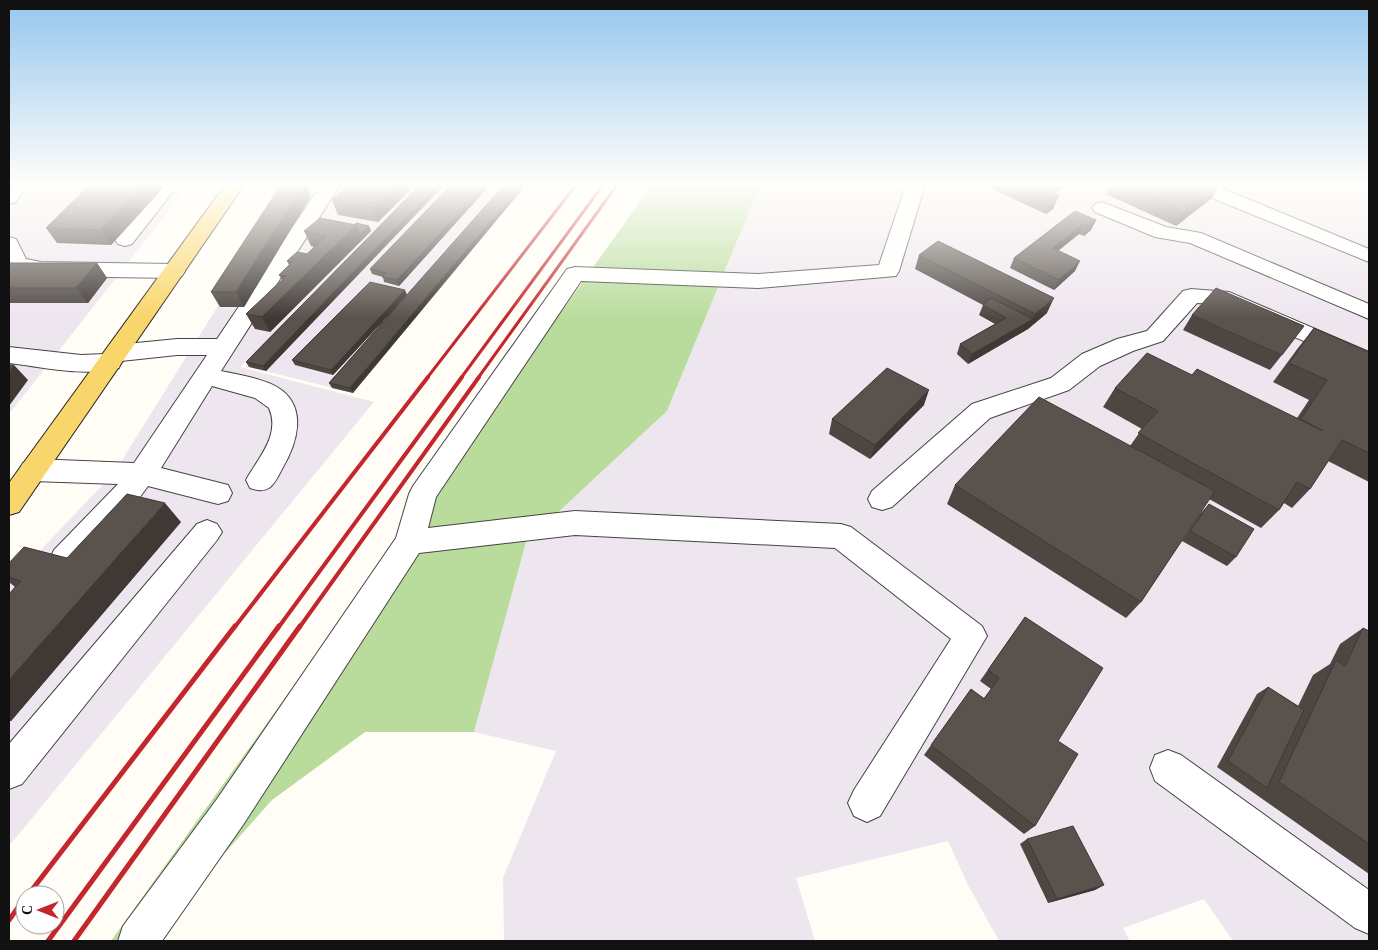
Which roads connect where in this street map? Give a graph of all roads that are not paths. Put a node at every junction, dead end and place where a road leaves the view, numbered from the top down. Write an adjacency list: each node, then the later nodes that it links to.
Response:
1 (133, 229): 7 (lane)
2 (204, 229): 10 (main road)
3 (302, 229): 12 (lane)
4 (902, 229): 26 (lane)
5 (1153, 229): 11 (lane)
6 (1304, 229): 9 (lane)
7 (124, 240)
8 (9, 243): 10 (lane)
9 (1369, 256)
10 (174, 271): 14 (main road)
11 (1369, 312)
12 (224, 347): 14 (lane); 18 (lane)
13 (9, 355): 16 (lane)
14 (113, 358): 16 (lane); 19 (main road)
15 (1369, 361): 23 (lane)
16 (81, 363): 17 (lane)
17 (9, 376)
18 (206, 376): 20 (lane); 21 (lane)
19 (33, 470): 20 (lane); 24 (main road)
20 (142, 474): 22 (lane); 27 (lane)
21 (260, 480)
22 (218, 493)
23 (882, 499)
24 (9, 504)
25 (208, 532): 28 (lane)
26 (410, 542): 30 (lane); 32 (lane)
27 (65, 559)
28 (13, 760)
29 (1168, 768): 31 (lane)
30 (867, 803)
31 (1369, 914)
32 (138, 941)

